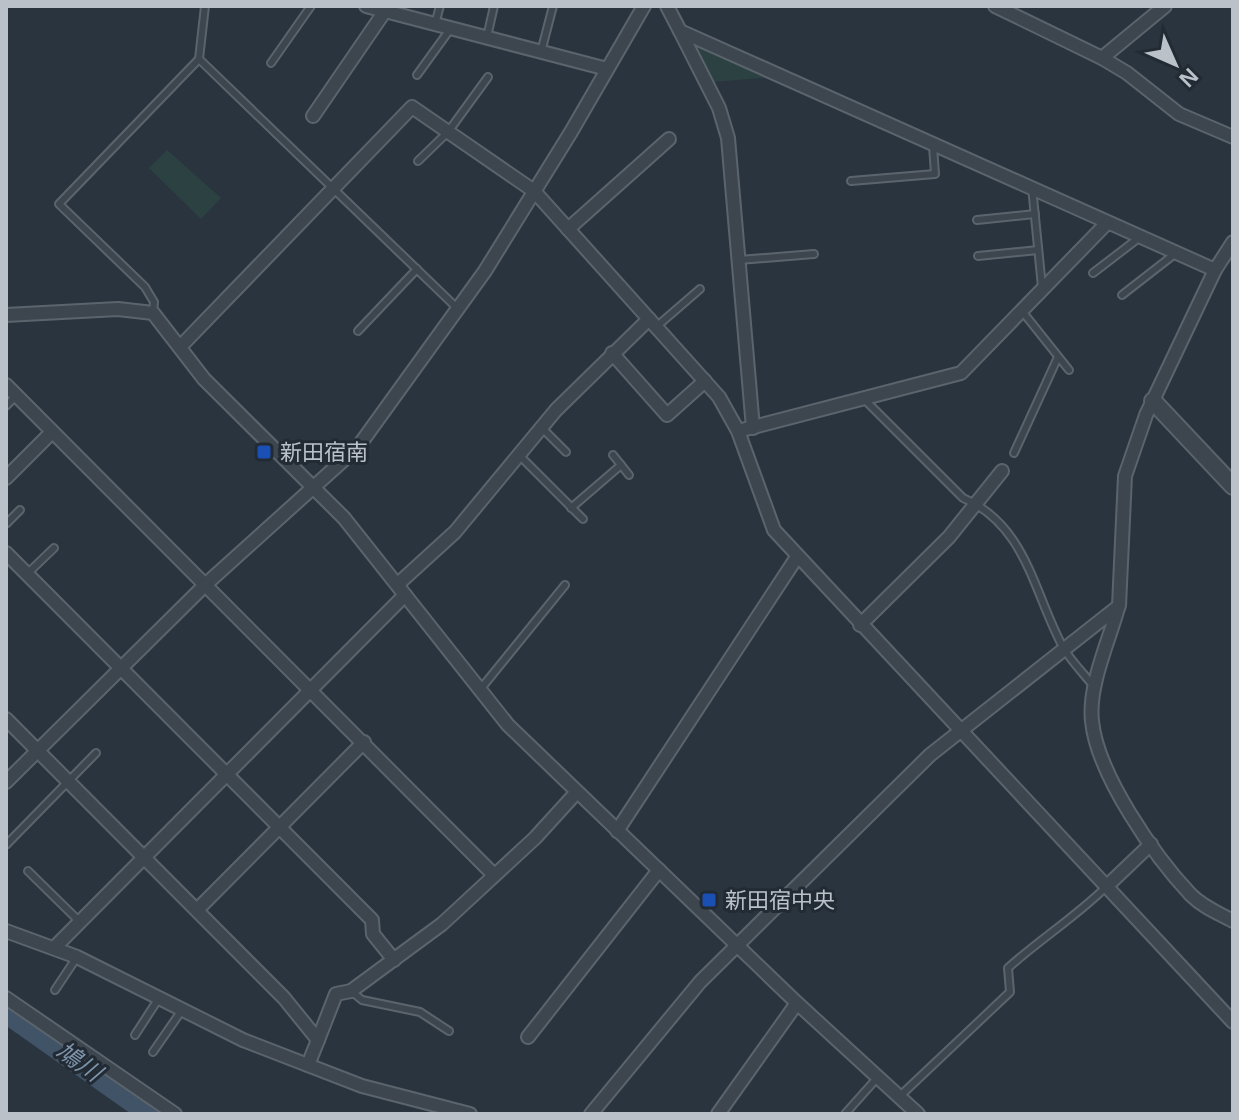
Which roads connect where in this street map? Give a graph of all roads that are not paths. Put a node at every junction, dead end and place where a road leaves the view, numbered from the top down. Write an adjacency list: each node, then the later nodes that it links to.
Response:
1 (205, 6): 18 (lane)
2 (311, 6): 19 (lane)
3 (366, 6): 11 (street)
4 (440, 6): 12 (lane)
5 (494, 6): 15 (lane)
6 (553, 6): 16 (lane)
7 (644, 6): 20 (street)
8 (667, 6): 14 (street)
9 (995, 6): 17 (street)
10 (1165, 6): 17 (street)
11 (385, 11): 12 (street); 23 (street)
12 (435, 24): 13 (street)
13 (451, 28): 15 (street); 21 (lane)
14 (680, 31): 27 (street); 43 (street)
15 (487, 37): 16 (street)
16 (541, 52): 20 (street)
17 (1102, 58): 25 (street)
18 (199, 59): 31 (lane); 52 (lane)
19 (271, 63)
20 (607, 69): 32 (street)
21 (417, 75)
22 (488, 77): 24 (lane)
23 (313, 116)
24 (448, 132): 28 (lane); 31 (street); 32 (street)
25 (1233, 137)
26 (669, 139): 36 (street)
27 (933, 144): 29 (lane); 30 (street)
28 (418, 161)
29 (851, 181)
30 (1032, 187): 33 (lane); 35 (street)
31 (334, 189): 44 (lane); 56 (street)
32 (534, 191): 36 (street); 50 (street)
33 (1035, 214): 34 (lane); 39 (lane)
34 (977, 220)
35 (1107, 223): 37 (street); 48 (street)
36 (568, 229): 54 (street)
37 (1140, 237): 40 (street); 46 (lane)
38 (1233, 242): 45 (street)
39 (1038, 250): 42 (lane); 48 (lane)
40 (1176, 253): 45 (street); 49 (lane)
41 (814, 254): 43 (lane)
42 (978, 256)
43 (739, 260): 67 (street)
44 (417, 269): 50 (lane); 55 (lane)
45 (1215, 270): 64 (street)
46 (1093, 273)
47 (700, 289): 54 (lane)
48 (1042, 291): 51 (street)
49 (1122, 295)
50 (458, 309): 79 (street)
51 (1022, 311): 58 (lane); 63 (street)
52 (153, 313): 53 (street); 56 (street)
53 (6, 315)
54 (653, 323): 57 (street); 60 (street)
55 (358, 331)
56 (180, 347): 79 (street)
57 (612, 353): 60 (street); 66 (street)
58 (1058, 357): 59 (lane); 71 (lane)
59 (1069, 370)
60 (705, 381): 68 (street)
61 (6, 385): 62 (street)
62 (16, 396): 65 (lane); 69 (street)
63 (864, 399): 67 (street); 80 (lane)
64 (1153, 401): 78 (street); 92 (street)
65 (6, 406)
66 (541, 427): 70 (lane); 72 (street)
67 (753, 428): 68 (street)
68 (738, 431): 87 (street)
69 (52, 432): 77 (street); 89 (street)
70 (566, 452)
71 (1014, 453)
72 (519, 455): 81 (lane); 91 (street)
73 (613, 455): 74 (lane)
74 (621, 465): 76 (lane); 81 (lane)
75 (1002, 471): 80 (street)
76 (629, 475)
77 (6, 478)
78 (1233, 486)
79 (315, 488): 89 (street); 91 (street)
80 (976, 503): 93 (street); 94 (lane)
81 (571, 508): 83 (lane)
82 (20, 510): 84 (lane)
83 (583, 519)
84 (6, 524)
85 (54, 548): 88 (lane)
86 (6, 553): 88 (street)
87 (797, 557): 93 (street); 109 (street)
88 (27, 574): 95 (street)
89 (205, 585): 95 (street); 96 (street)
90 (565, 585): 98 (lane)
91 (401, 589): 96 (street); 98 (street)
92 (1119, 606): 94 (street); 97 (street)
93 (860, 625): 100 (street)
94 (1064, 649): 97 (lane); 100 (street)
95 (121, 669): 102 (street); 104 (street)
96 (311, 689): 101 (street); 104 (street)
97 (1096, 689): 110 (street)
98 (479, 691): 107 (street)
99 (6, 719): 102 (street)
100 (962, 731): 116 (street); 121 (street)
101 (364, 742): 108 (street); 115 (street)
102 (38, 751): 105 (street); 106 (street)
103 (96, 753): 106 (lane)
104 (227, 775): 108 (street); 112 (street)
105 (6, 782)
106 (68, 782): 111 (lane); 112 (street)
107 (576, 793): 109 (street); 115 (street)
108 (278, 827): 117 (street); 124 (street)
109 (617, 831): 113 (street)
110 (1151, 844): 116 (street); 118 (street)
111 (6, 845)
112 (145, 857): 117 (street); 119 (street)
113 (659, 870): 121 (street); 134 (street)
114 (28, 871): 119 (lane)
115 (493, 874): 124 (street)
116 (1107, 886): 131 (street); 139 (lane)
117 (197, 910): 135 (street)
118 (1233, 921)
119 (80, 922): 122 (street)
120 (6, 931): 122 (street)
121 (737, 946): 129 (street); 142 (street)
122 (55, 947): 123 (street)
123 (77, 957): 125 (lane); 128 (street)
124 (394, 960): 126 (street)
125 (55, 990)
126 (351, 991): 132 (lane); 135 (street)
127 (6, 998): 140 (street)
128 (159, 998): 130 (street); 133 (lane)
129 (797, 1003): 138 (street); 143 (street)
130 (182, 1010): 136 (lane); 137 (street)
131 (1233, 1022)
132 (449, 1031)
133 (135, 1035)
134 (528, 1037)
135 (318, 1040): 137 (street)
136 (153, 1052)
137 (308, 1065): 141 (street)
138 (878, 1077): 139 (street); 144 (lane)
139 (899, 1096): 145 (street)
140 (175, 1114)
141 (470, 1114)
142 (591, 1114)
143 (718, 1114)
144 (845, 1114)
145 (918, 1114)

